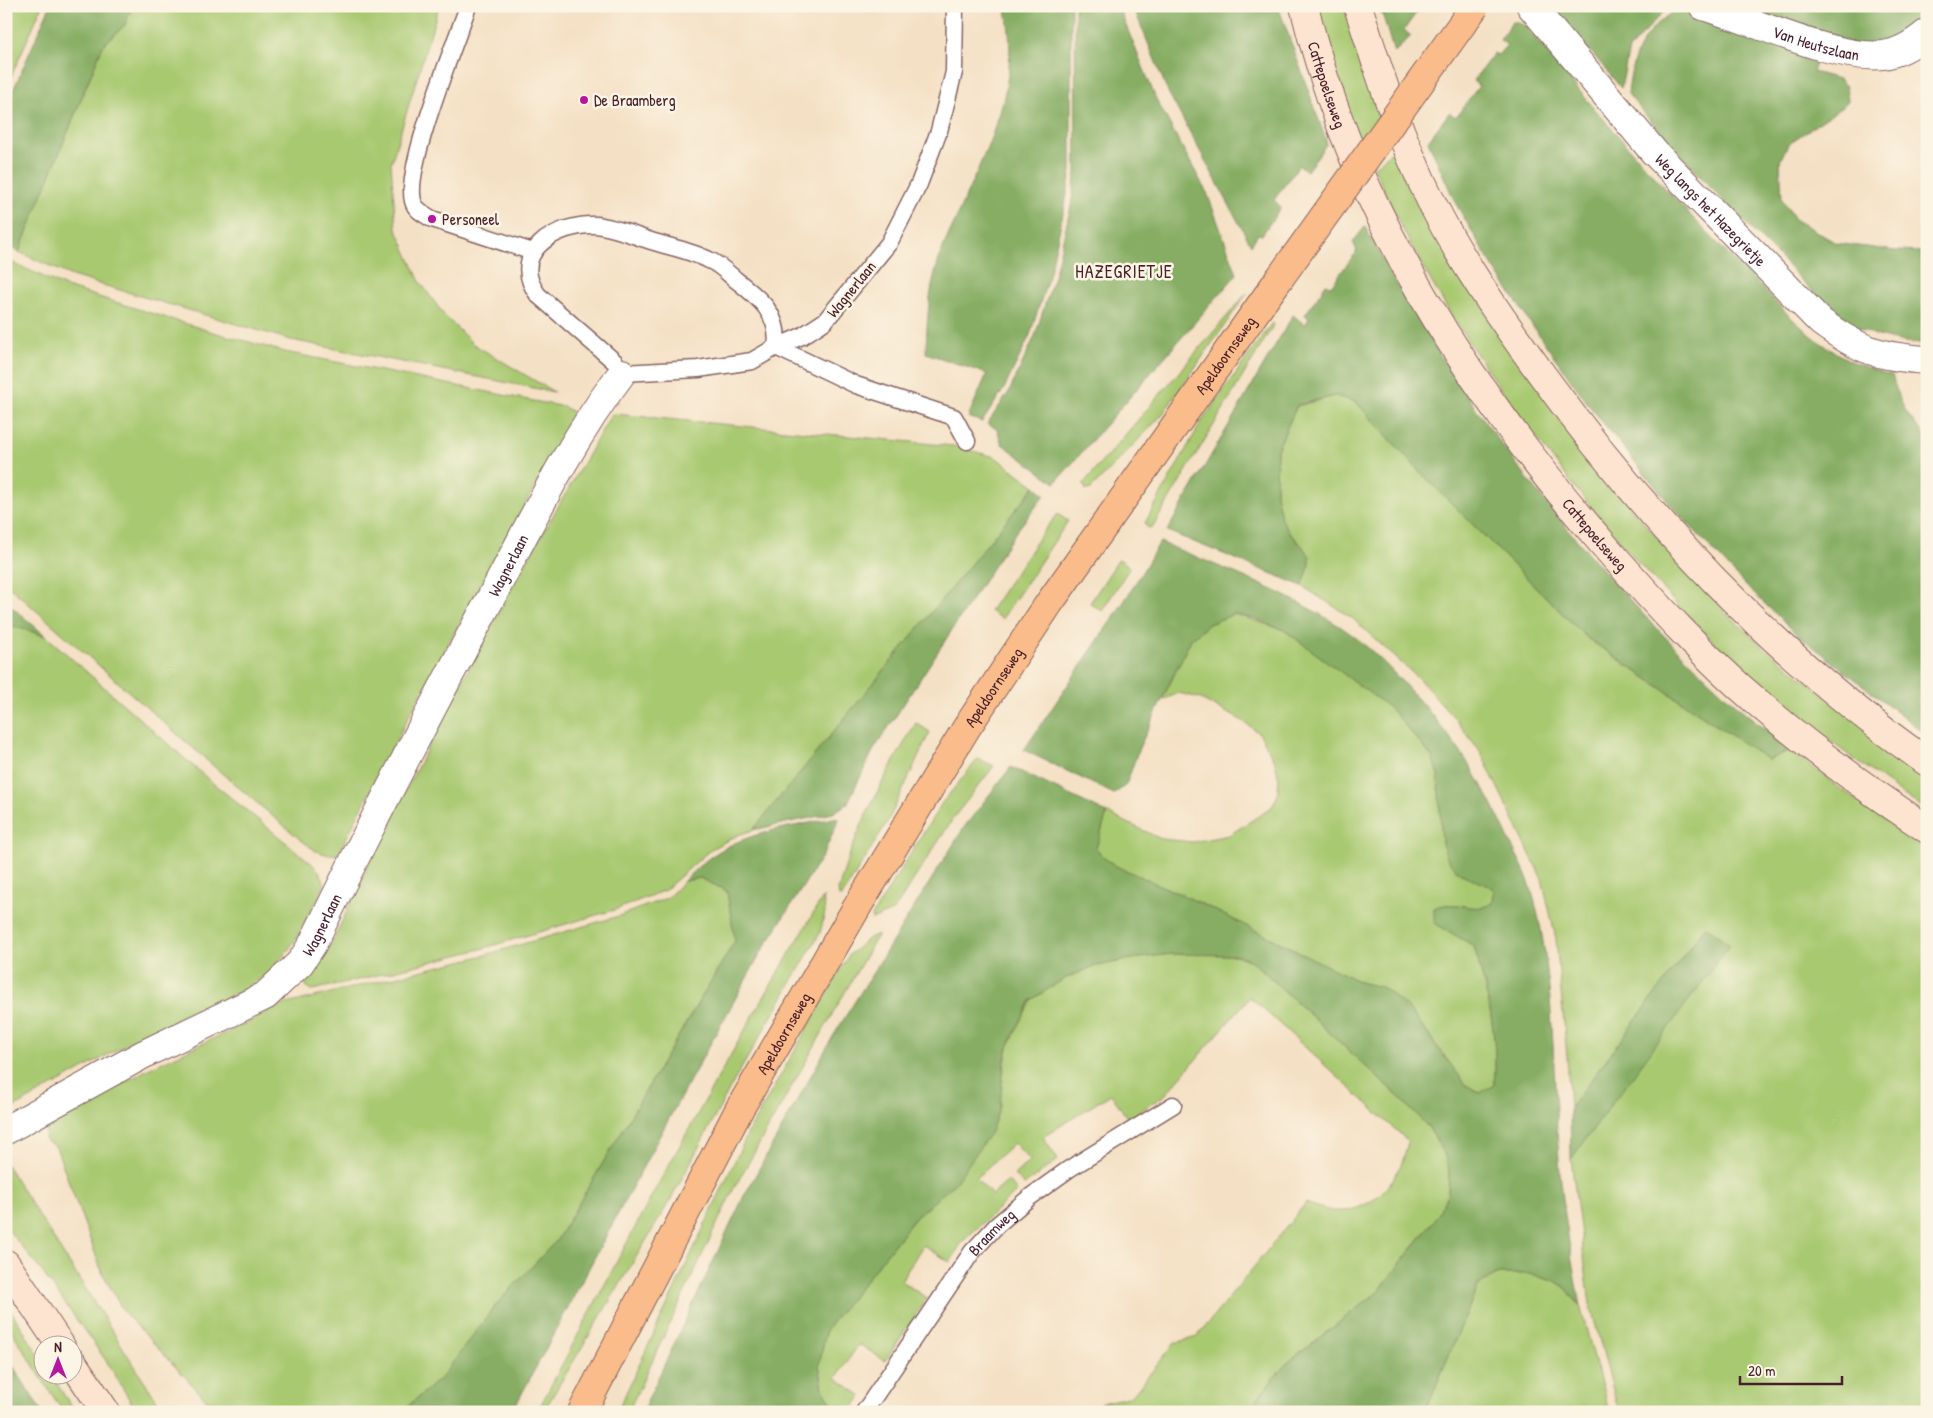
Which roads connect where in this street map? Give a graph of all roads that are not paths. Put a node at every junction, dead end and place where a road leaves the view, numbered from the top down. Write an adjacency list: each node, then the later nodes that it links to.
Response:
1 (468, 6): 11 (lane)
2 (955, 6): 12 (lane, Wagnerlaan)
3 (1304, 6): 10 (street, Cattepoelseweg)
4 (1358, 6): 9 (street)
5 (1476, 6): 24 (main road, Apeldoornseweg, bridge)
6 (1530, 6): 13 (street, Weg langs het Hazegrietje)
7 (1703, 6): 8 (street, Van Heutszlaan)
8 (1927, 33)
9 (1397, 123): 10 (street); 16 (street)
10 (1356, 162): 17 (street, Cattepoelseweg)
11 (533, 252): 12 (lane); 14 (lane)
12 (776, 347): 14 (lane, Wagnerlaan); 15 (lane)
13 (1927, 360)
14 (622, 373): 19 (street, Wagnerlaan)
15 (967, 441)
16 (1927, 762)
17 (1927, 829)
18 (1173, 1105): 25 (lane, Braamweg)
19 (6, 1130)
20 (6, 1264): 21 (street)
21 (54, 1336)
22 (82, 1377): 23 (street)
23 (106, 1412)
24 (582, 1412)
25 (864, 1412)

